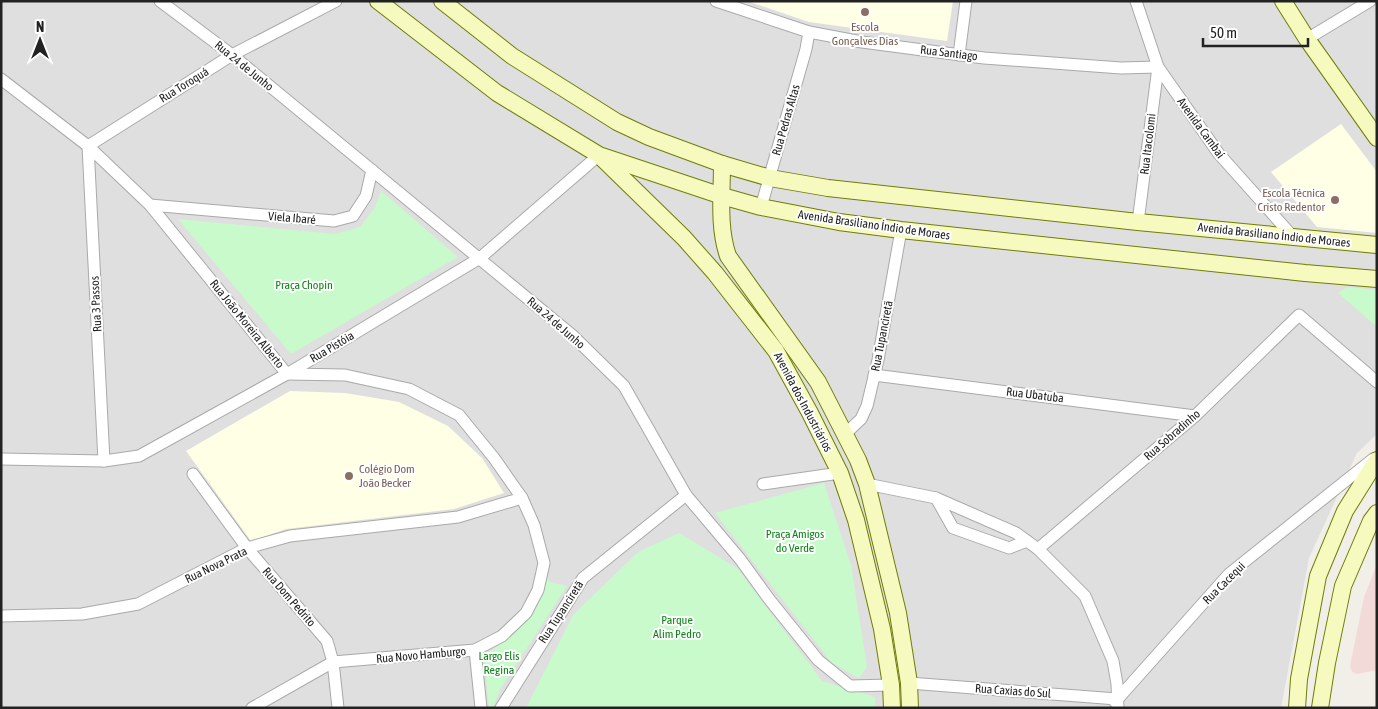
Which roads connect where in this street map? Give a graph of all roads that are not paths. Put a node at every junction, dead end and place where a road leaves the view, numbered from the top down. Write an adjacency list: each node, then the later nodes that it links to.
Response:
1 (160, 1): 12 (street, Rua 24 de Junho)
2 (336, 1): 12 (street, Rua Toroquá)
3 (378, 1): 18 (main road, Avenida Brasiliano Índio de Moraes)
4 (442, 1): 19 (main road, Avenida Brasiliano Índio de Moraes)
5 (716, 1): 10 (street, Rua Santiago)
6 (966, 1): 13 (street)
7 (1136, 1): 14 (street, Avenida Cambaí)
8 (1283, 1): 11 (main road)
9 (1370, 1): 11 (street)
10 (809, 32): 13 (street, Rua Santiago); 21 (street, Rua Pedras Altas)
11 (1307, 39): 16 (main road)
12 (232, 55): 17 (street, Rua Toroquá); 20 (street, Rua 24 de Junho)
13 (959, 55): 14 (street, Rua Santiago)
14 (1158, 67): 26 (street, Rua Itacolomi); 29 (street, Avenida Cambaí)
15 (1, 79): 17 (street, Rua João Moreira Alberto)
16 (1377, 138)
17 (88, 146): 23 (street, Rua João Moreira Alberto); 42 (street, Rua 3 Passos)
18 (599, 155): 22 (main road, Avenida Brasiliano Índio de Moraes); 31 (street, Rua Pistóia); 38 (main road, Avenida dos Industriários)
19 (722, 164): 21 (main road, Avenida Brasiliano Índio de Moraes); 22 (main road, Avenida dos Industriários)
20 (372, 170): 25 (street, Viela Ibaré); 31 (street, Rua 24 de Junho)
21 (770, 178): 24 (street, Rua Pedras Altas); 26 (main road, Avenida Brasiliano Índio de Moraes)
22 (722, 196): 24 (main road, Avenida Brasiliano Índio de Moraes); 37 (main road, Avenida dos Industriários)
23 (150, 205): 25 (street, Viela Ibaré); 27 (street, Rua João Moreira Alberto)
24 (761, 207): 28 (main road, Avenida Brasiliano Índio de Moraes)
25 (179, 208): 27 (street)
26 (1138, 222): 29 (main road, Avenida Brasiliano Índio de Moraes)
27 (167, 226): 33 (street, Rua João Moreira Alberto)
28 (901, 230): 32 (main road, Avenida Brasiliano Índio de Moraes); 34 (street, Rua Tupanciretã)
29 (1294, 238): 30 (main road, Avenida Brasiliano Índio de Moraes)
30 (1377, 245)
31 (480, 258): 33 (street, Rua Pistóia); 47 (street, Rua 24 de Junho)
32 (1377, 279)
33 (287, 374): 42 (street, Rua Pistóia); 48 (street, Rua João Moreira Alberto)
34 (874, 375): 36 (street, Rua Ubatuba); 37 (street, Rua Tupanciretã)
35 (1377, 382): 36 (street, Rua Sobradinho)
36 (1195, 416): 53 (street, Rua Sobradinho)
37 (845, 434): 38 (main road); 46 (main road, Avenida dos Industriários)
38 (825, 442): 43 (main road, Avenida dos Industriários)
39 (1377, 456): 61 (street, Rua Cacequi)
40 (1, 459): 42 (street, Rua Pistóia)
41 (1377, 460): 68 (main road)
42 (104, 461)
43 (840, 473): 45 (street); 57 (main road, Avenida dos Industriários)
44 (193, 474): 52 (street, Rua Dom Pedrito)
45 (763, 484)
46 (867, 484): 49 (street); 55 (main road, Avenida dos Industriários)
47 (686, 495): 60 (street, Rua 24 de Junho); 65 (street, Rua Tupanciretã)
48 (522, 498): 52 (street, Rua Nova Prata); 56 (street, Rua Novo Hamburgo)
49 (936, 498): 51 (street); 51 (street)
50 (1377, 513): 69 (main road)
51 (1027, 541): 53 (street)
52 (247, 548): 54 (street, Rua Nova Prata); 58 (street, Rua Dom Pedrito)
53 (1038, 549): 61 (street)
54 (1, 616)
55 (903, 647): 57 (main road); 59 (main road, Avenida dos Industriários)
56 (475, 650): 58 (street, Rua Novo Hamburgo); 64 (street)
57 (886, 650): 60 (main road, Avenida dos Industriários)
58 (333, 662): 62 (street, Rua Novo Hamburgo); 63 (street, Rua Dom Pedrito)
59 (909, 683): 61 (street, Rua Caxias do Sul); 67 (main road, Avenida dos Industriários)
60 (891, 685): 66 (main road, Avenida dos Industriários)
61 (1115, 705)
62 (252, 708)
63 (338, 708)
64 (481, 708)
65 (501, 708)
66 (892, 708)
67 (910, 708)
68 (1297, 708)
69 (1320, 708)

